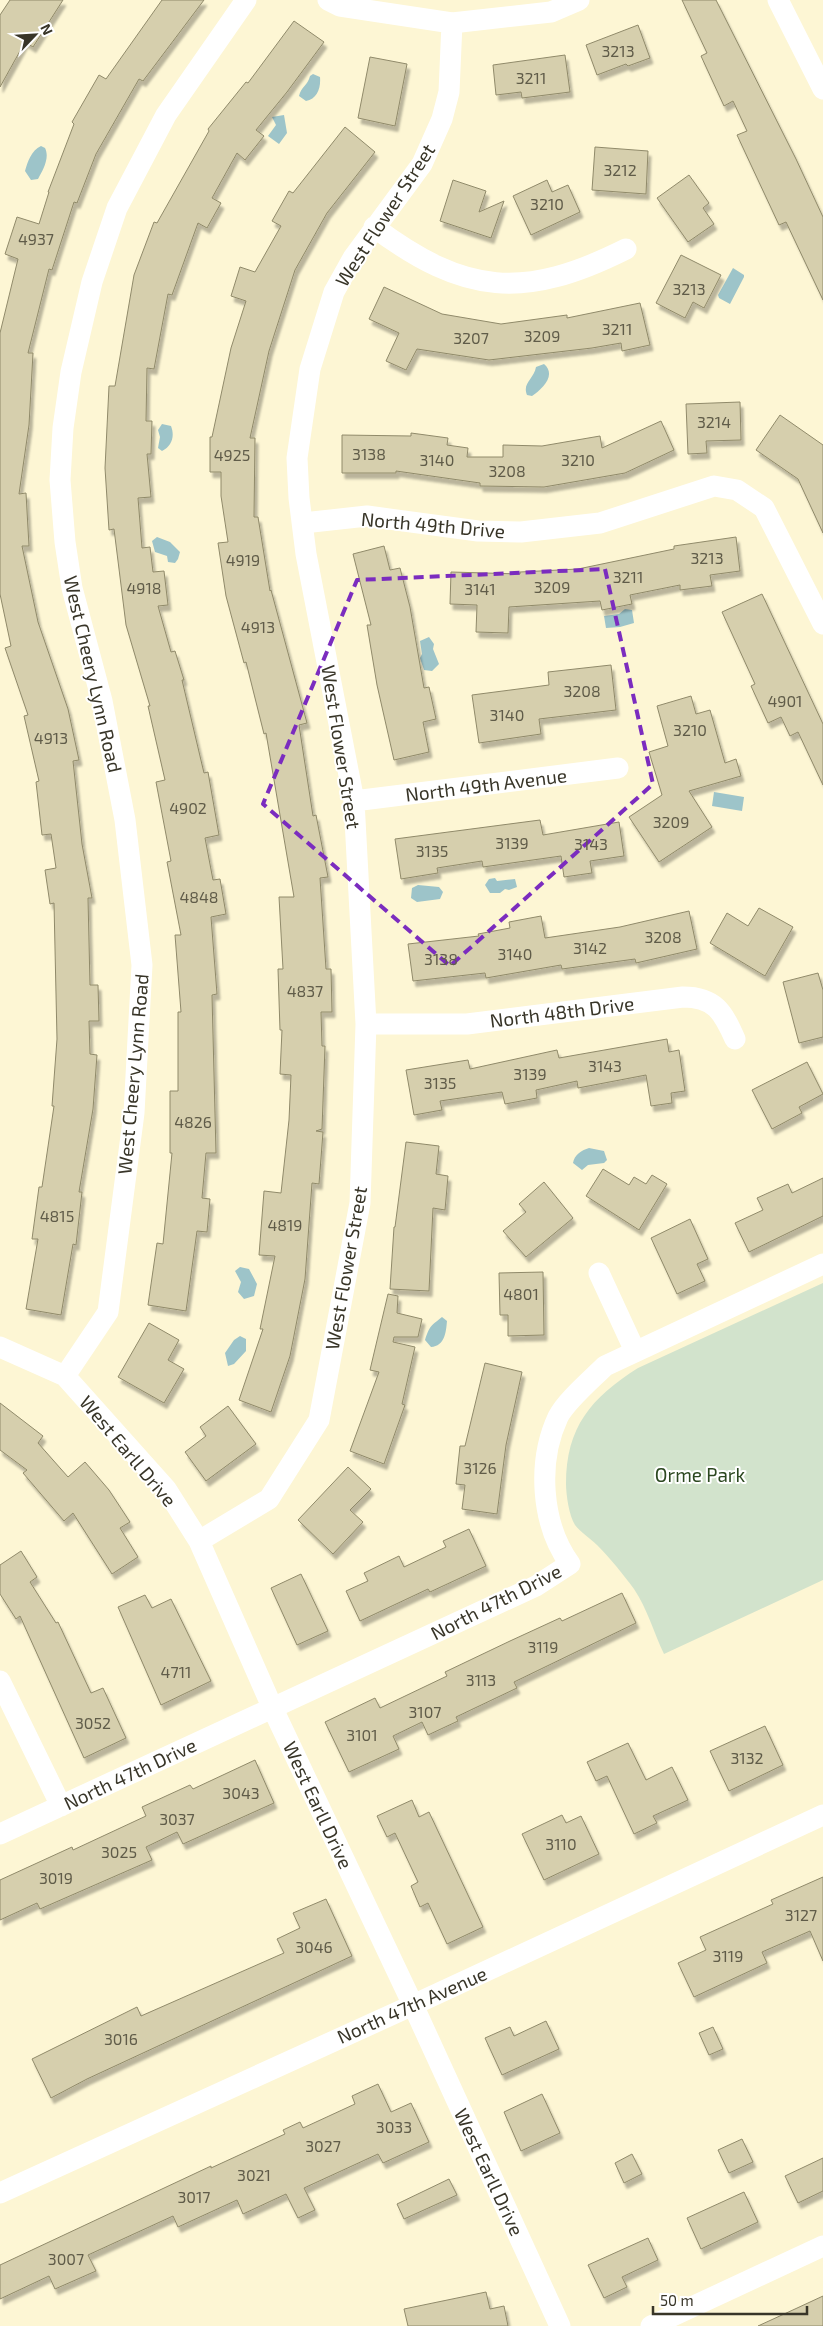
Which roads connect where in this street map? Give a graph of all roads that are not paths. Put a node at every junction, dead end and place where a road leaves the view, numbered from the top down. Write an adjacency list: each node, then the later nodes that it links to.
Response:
1 (246, 0): 19 (street, West Cheery Lynn Road)
2 (579, 0): 5 (street)
3 (778, 0): 6 (street)
4 (337, 2): 5 (street)
5 (452, 23): 7 (street, West Flower Street)
6 (823, 88)
7 (374, 227): 8 (street); 9 (street, West Flower Street)
8 (626, 249)
9 (303, 523): 10 (street, North 49th Drive); 12 (street, West Flower Street)
10 (823, 624)
11 (618, 768): 12 (street, North 49th Avenue)
12 (354, 801): 13 (street, West Flower Street)
13 (366, 1024): 14 (street, North 48th Drive); 20 (street, West Flower Street)
14 (735, 1039)
15 (823, 1264): 18 (street, North 47th Drive)
16 (599, 1273): 18 (street)
17 (0, 1347): 19 (street, West Earll Drive)
18 (635, 1350): 22 (street, North 47th Drive)
19 (65, 1376): 20 (street, West Earll Drive)
20 (198, 1541): 22 (street, West Earll Drive)
21 (0, 1680): 23 (street)
22 (273, 1709): 23 (street, North 47th Drive); 26 (street, West Earll Drive)
23 (61, 1806): 25 (street, North 47th Drive)
24 (823, 1815): 26 (street, North 47th Avenue)
25 (0, 1834)
26 (413, 2005): 27 (street, North 47th Avenue); 29 (street, West Earll Drive)
27 (0, 2193)
28 (823, 2246): 30 (street)
29 (560, 2326)
30 (651, 2326)

